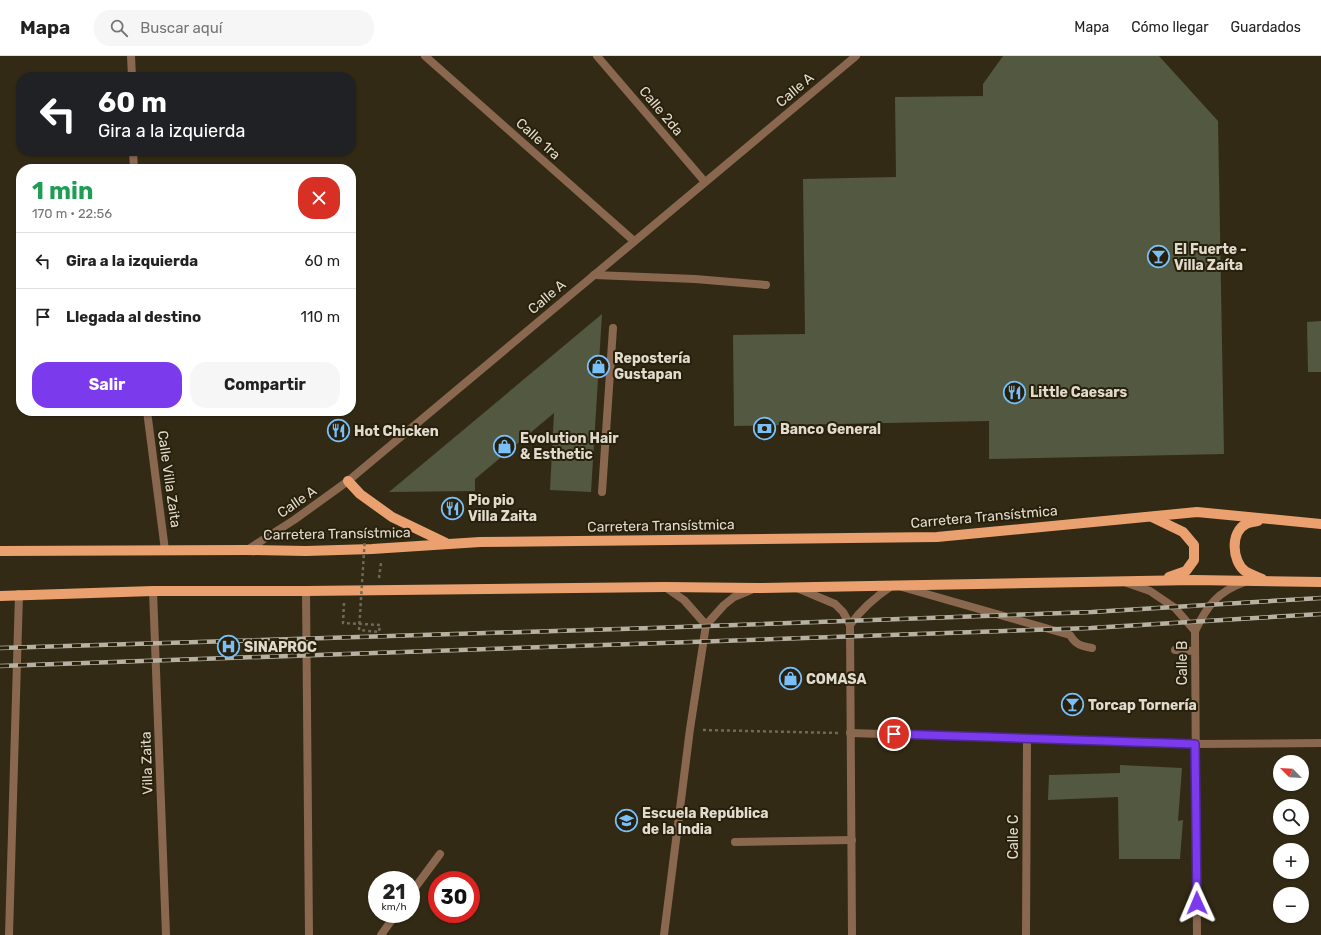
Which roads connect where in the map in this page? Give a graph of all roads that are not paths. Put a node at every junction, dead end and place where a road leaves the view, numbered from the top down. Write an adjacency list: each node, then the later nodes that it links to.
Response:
1 (131, 56): 5 (street)
2 (425, 56): 7 (street, Calle 1ra)
3 (597, 56): 6 (street, Calle 2da)
4 (856, 56): 6 (street, Calle A)
5 (132, 72)
6 (705, 182): 7 (street, Calle A)
7 (634, 241): 8 (street, Calle A)
8 (594, 275): 9 (street); 12 (street, Calle A)
9 (766, 285)
10 (613, 328): 13 (street)
11 (148, 416): 18 (street, Calle Villa Zaita)
12 (348, 481): 17 (main road); 19 (street, Calle A)
13 (602, 492)
14 (1152, 516): 15 (main road, Carretera Transístmica); 17 (main road, Carretera Transístmica); 21 (main road)
15 (1270, 519): 16 (main road, Carretera Transístmica); 24 (main road)
16 (1321, 524)
17 (448, 544): 19 (main road, Carretera Transístmica)
18 (165, 550): 19 (main road, Carretera Transístmica); 20 (main road, Carretera Transístmica)
19 (248, 550)
20 (0, 551)
21 (1159, 580): 22 (main road); 23 (main road)
22 (1252, 580): 24 (main road); 36 (street, Calle B)
23 (1122, 581): 26 (main road); 36 (street, Calle B)
24 (1268, 582): 25 (main road)
25 (1321, 582)
26 (894, 585): 28 (main road); 35 (street); 37 (street)
27 (665, 586): 29 (main road); 31 (main road); 34 (street)
28 (793, 587): 29 (main road); 35 (street)
29 (758, 588): 34 (street)
30 (153, 591): 31 (main road); 32 (main road); 50 (street, Villa Zaita)
31 (306, 591): 51 (street)
32 (19, 594): 33 (main road); 49 (street)
33 (0, 596)
34 (706, 625): 53 (street)
35 (850, 625): 40 (street)
36 (1195, 631): 39 (street, Calle B)
37 (1092, 648)
38 (1175, 650): 39 (street)
39 (1195, 651): 43 (street, Calle B)
40 (850, 733): 41 (street); 44 (street)
41 (1027, 739): 43 (street); 55 (street, Calle C)
42 (1321, 743): 43 (street)
43 (1195, 744): 56 (street, Calle B)
44 (852, 840): 45 (street); 54 (street)
45 (735, 842)
46 (440, 854): 47 (street)
47 (420, 881)
48 (390, 923): 52 (street)
49 (9, 935)
50 (166, 935)
51 (309, 935)
52 (381, 935)
53 (664, 935)
54 (852, 935)
55 (1026, 935)
56 (1197, 935)

